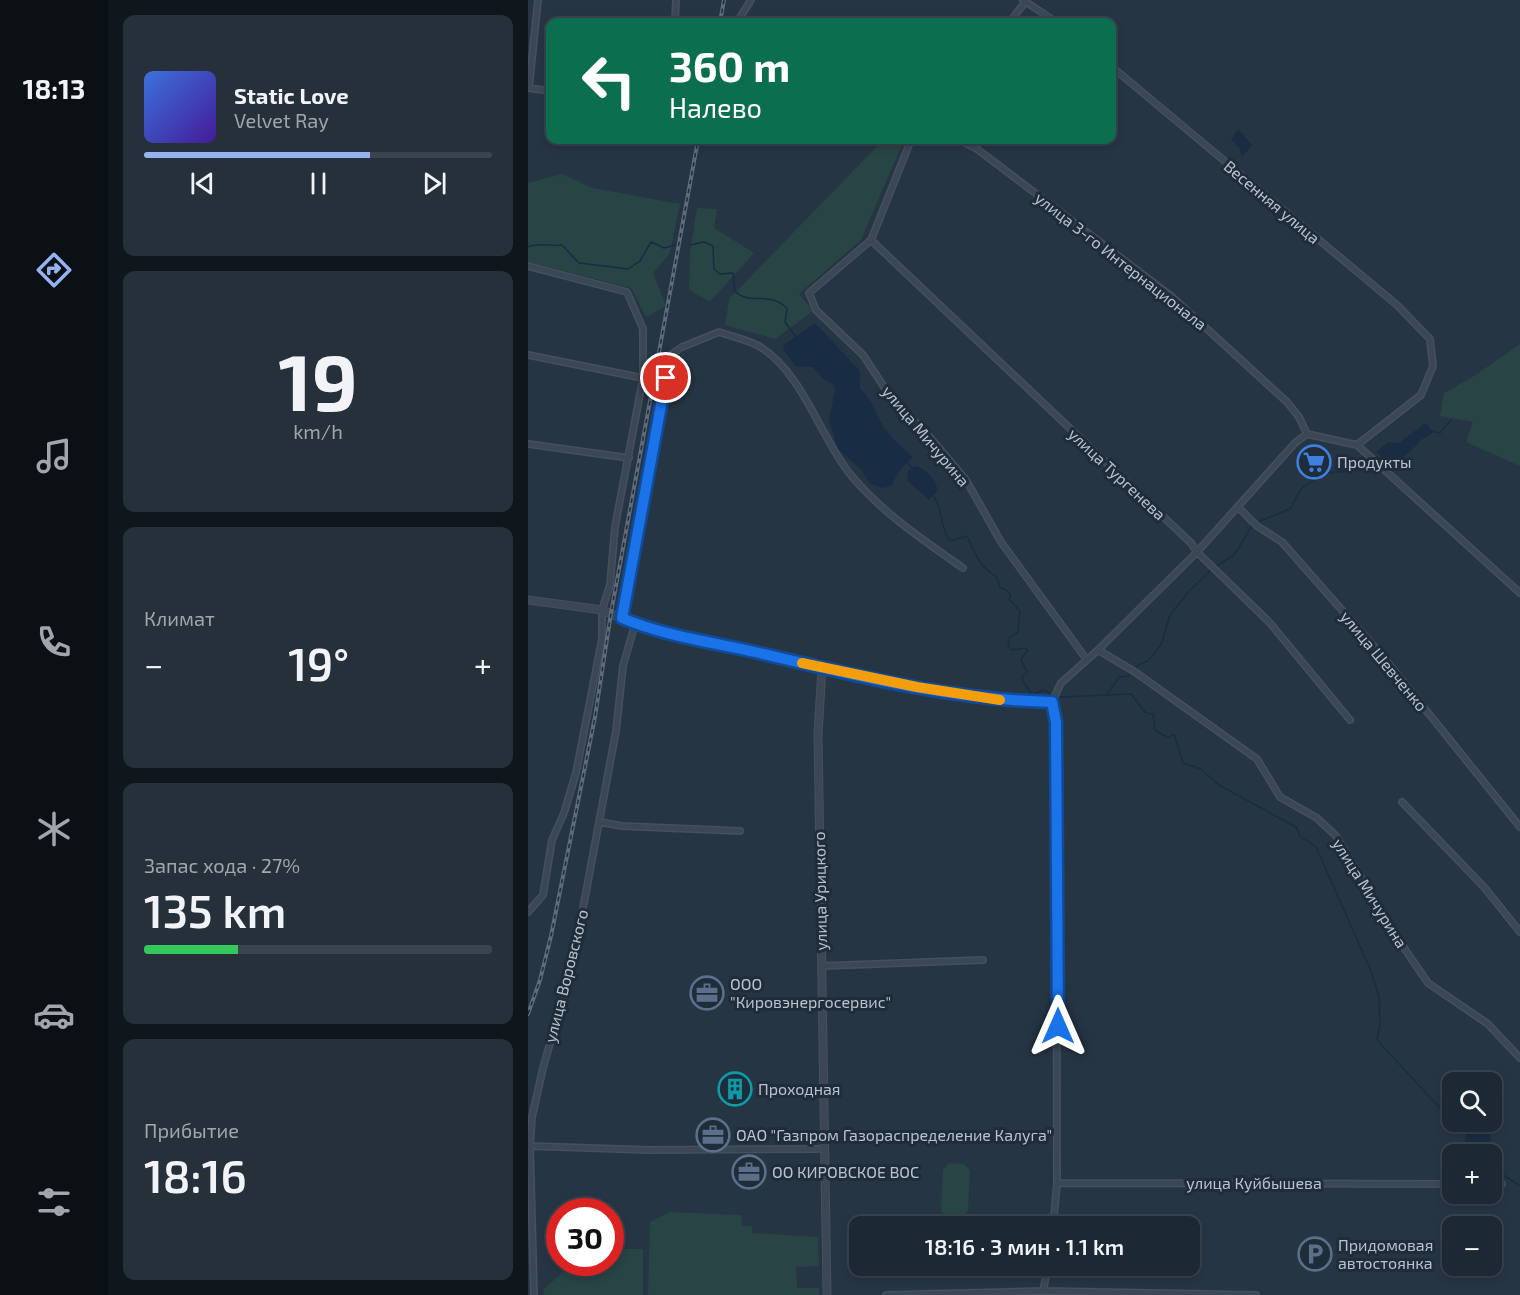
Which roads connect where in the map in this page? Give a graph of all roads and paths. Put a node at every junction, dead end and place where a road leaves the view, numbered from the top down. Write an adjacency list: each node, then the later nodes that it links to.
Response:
1 (538, 0): 10 (street)
2 (676, 0): 5 (street)
3 (751, 0): 6 (street)
4 (1024, 1): 7 (street); 8 (street)
5 (675, 18)
6 (740, 18)
7 (1013, 18)
8 (1050, 18)
9 (1116, 71): 20 (street, Весенняя улица)
10 (529, 88): 11 (street)
11 (546, 90)
12 (909, 144): 14 (street)
13 (967, 144): 18 (street, улица 3-го Интернационала)
14 (871, 240): 23 (street, улица Тургенева); 31 (street, улица Мичурина)
15 (528, 266): 17 (street)
16 (528, 355): 17 (street)
17 (643, 378): 21 (street)
18 (1307, 434): 20 (street); 22 (street)
19 (528, 444): 21 (street)
20 (1357, 445): 25 (street)
21 (629, 459): 27 (street)
22 (1238, 507): 23 (street); 37 (street, улица Шевченко)
23 (1197, 552): 30 (street); 34 (street, улица Тургенева)
24 (963, 568): 28 (street)
25 (1520, 593)
26 (528, 600): 27 (street)
27 (602, 610): 28 (street); 39 (street)
28 (622, 618): 29 (street)
29 (635, 624): 32 (street); 36 (street, улица Воровского)
30 (1098, 650): 31 (street); 43 (street, улица Мичурина)
31 (1087, 660): 33 (street)
32 (822, 668): 33 (street); 42 (street, улица Урицкого)
33 (1052, 702): 46 (street)
34 (1350, 720)
35 (1402, 802): 40 (street)
36 (600, 822): 38 (street); 44 (street, улица Воровского)
37 (1520, 827)
38 (740, 831)
39 (528, 912)
40 (1519, 929)
41 (983, 960): 42 (street)
42 (822, 966): 45 (street, улица Урицкого)
43 (1520, 1058)
44 (530, 1146): 45 (street); 52 (street, улица Воровского)
45 (824, 1149): 53 (street, улица Урицкого)
46 (1057, 1183): 47 (street, улица Куйбышева); 48 (street)
47 (1442, 1184)
48 (1054, 1216)
49 (1046, 1276): 50 (street)
50 (1043, 1291): 51 (street); 55 (street)
51 (996, 1294): 54 (street)
52 (534, 1295)
53 (827, 1295)
54 (886, 1295)
55 (1256, 1295)

